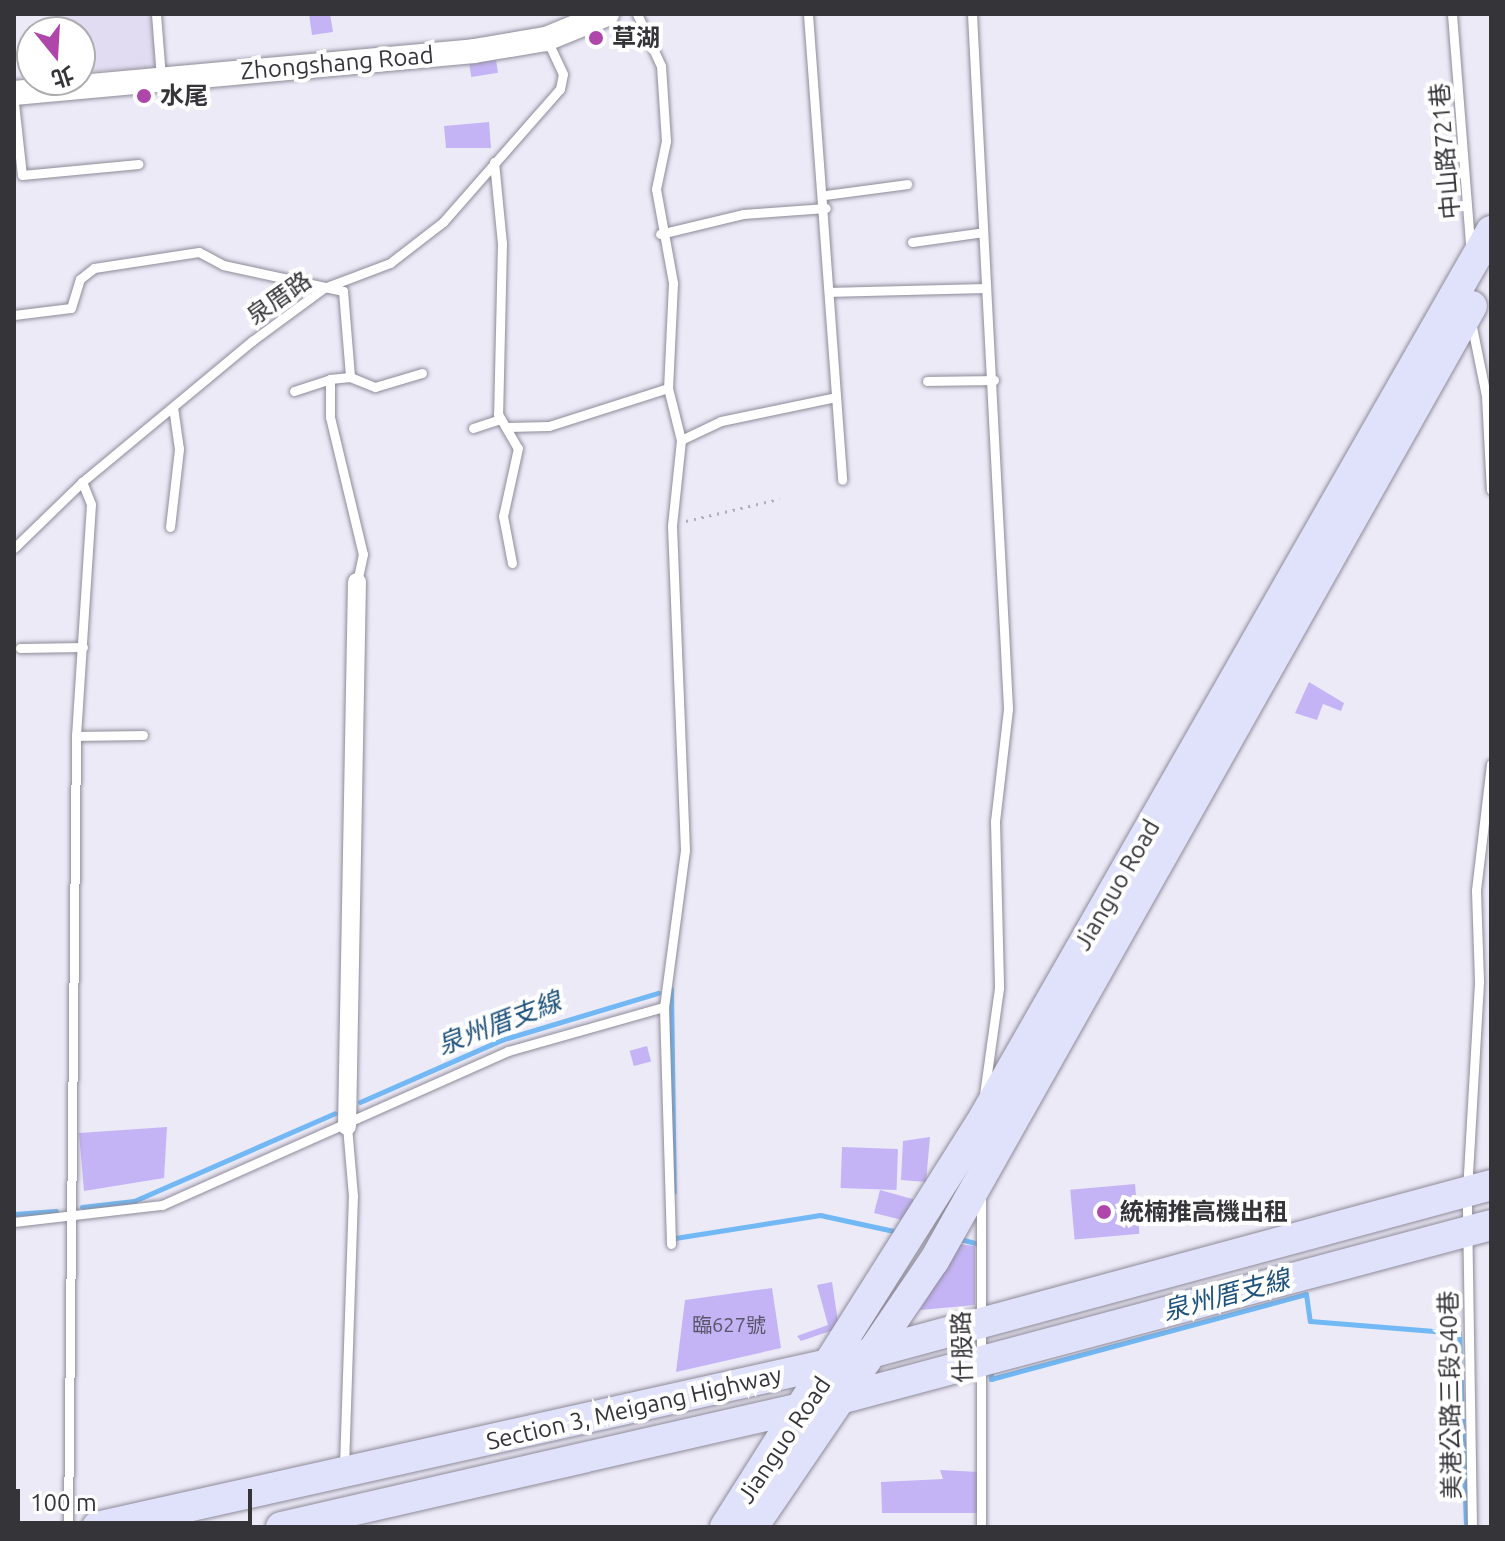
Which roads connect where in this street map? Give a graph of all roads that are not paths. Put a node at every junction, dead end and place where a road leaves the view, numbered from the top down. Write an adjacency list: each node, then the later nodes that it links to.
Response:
1 (156, 14): 9 (lane)
2 (542, 14): 8 (street)
3 (607, 14): 8 (street, Zhongshang Road)
4 (637, 14): 19 (lane)
5 (808, 14): 15 (lane)
6 (972, 14): 18 (lane, 什股路)
7 (1452, 14): 22 (lane, 中山路721巷)
8 (546, 39): 9 (street, Zhongshang Road); 12 (lane, 泉厝路)
9 (161, 78): 10 (street, Zhongshang Road)
10 (14, 93)
11 (14, 103): 13 (lane)
12 (494, 162): 23 (lane, 泉厝路); 37 (lane)
13 (138, 164)
14 (907, 184): 15 (lane)
15 (825, 195): 16 (lane)
16 (826, 208): 19 (lane); 25 (lane)
17 (1491, 231): 22 (main road, Jianguo Road)
18 (978, 233): 20 (lane); 24 (lane, 什股路)
19 (660, 234): 33 (lane)
20 (912, 242)
21 (1491, 273): 26 (main road, Jianguo Road)
22 (1462, 283): 26 (lane); 53 (main road, Jianguo Road)
23 (324, 288): 27 (lane); 29 (lane); 36 (lane, 泉厝路)
24 (981, 288): 25 (lane); 31 (lane, 什股路)
25 (830, 292): 35 (lane)
26 (1469, 313): 42 (lane); 55 (main road, Jianguo Road)
27 (14, 315)
28 (422, 373): 29 (lane)
29 (350, 377): 30 (lane)
30 (330, 379): 34 (lane); 46 (lane)
31 (994, 380): 32 (lane); 53 (lane, 什股路)
32 (927, 381)
33 (668, 388): 37 (lane); 39 (lane)
34 (294, 391)
35 (836, 397): 39 (lane); 40 (lane)
36 (173, 407): 41 (lane, 泉厝路); 43 (lane)
37 (504, 423): 38 (lane); 45 (lane)
38 (473, 428)
39 (681, 440): 52 (lane)
40 (842, 480)
41 (82, 482): 44 (lane, 泉厝路); 47 (lane)
42 (1491, 490)
43 (170, 527)
44 (14, 548)
45 (512, 563)
46 (357, 582): 54 (street)
47 (83, 647): 48 (lane); 50 (lane)
48 (20, 648)
49 (143, 735): 50 (lane)
50 (76, 736): 57 (lane)
51 (1491, 764): 56 (lane, 美港公路三段540巷)
52 (664, 1007): 54 (lane); 59 (lane)
53 (980, 1124): 55 (lane, 什股路); 62 (main road, Jianguo Road)
54 (347, 1126): 57 (lane); 66 (lane)
55 (981, 1166): 60 (lane, 什股路); 61 (main road, Jianguo Road)
56 (1478, 1209): 60 (main road, Section 3, Meigang Highway); 63 (main road, Section 3, Meigang Highway); 73 (lane, 美港公路三段540巷)
57 (69, 1219): 58 (lane); 67 (lane)
58 (14, 1222)
59 (671, 1244)
60 (980, 1322): 61 (main road, Section 3, Meigang Highway); 63 (lane, 什股路)
61 (871, 1353): 62 (main road, Section 3, Meigang Highway); 64 (main road, Jianguo Road)
62 (837, 1362): 65 (main road, Jianguo Road); 66 (main road, Section 3, Meigang Highway)
63 (984, 1362): 64 (main road, Section 3, Meigang Highway); 72 (lane, 什股路)
64 (840, 1399): 65 (main road, Section 3, Meigang Highway); 71 (main road, Jianguo Road)
65 (804, 1408): 69 (main road, Section 3, Meigang Highway); 70 (main road, Jianguo Road)
66 (344, 1473): 68 (main road, Section 3, Meigang Highway)
67 (68, 1527)
68 (97, 1527)
69 (281, 1527)
70 (725, 1527)
71 (753, 1527)
72 (981, 1527)
73 (1472, 1527)

